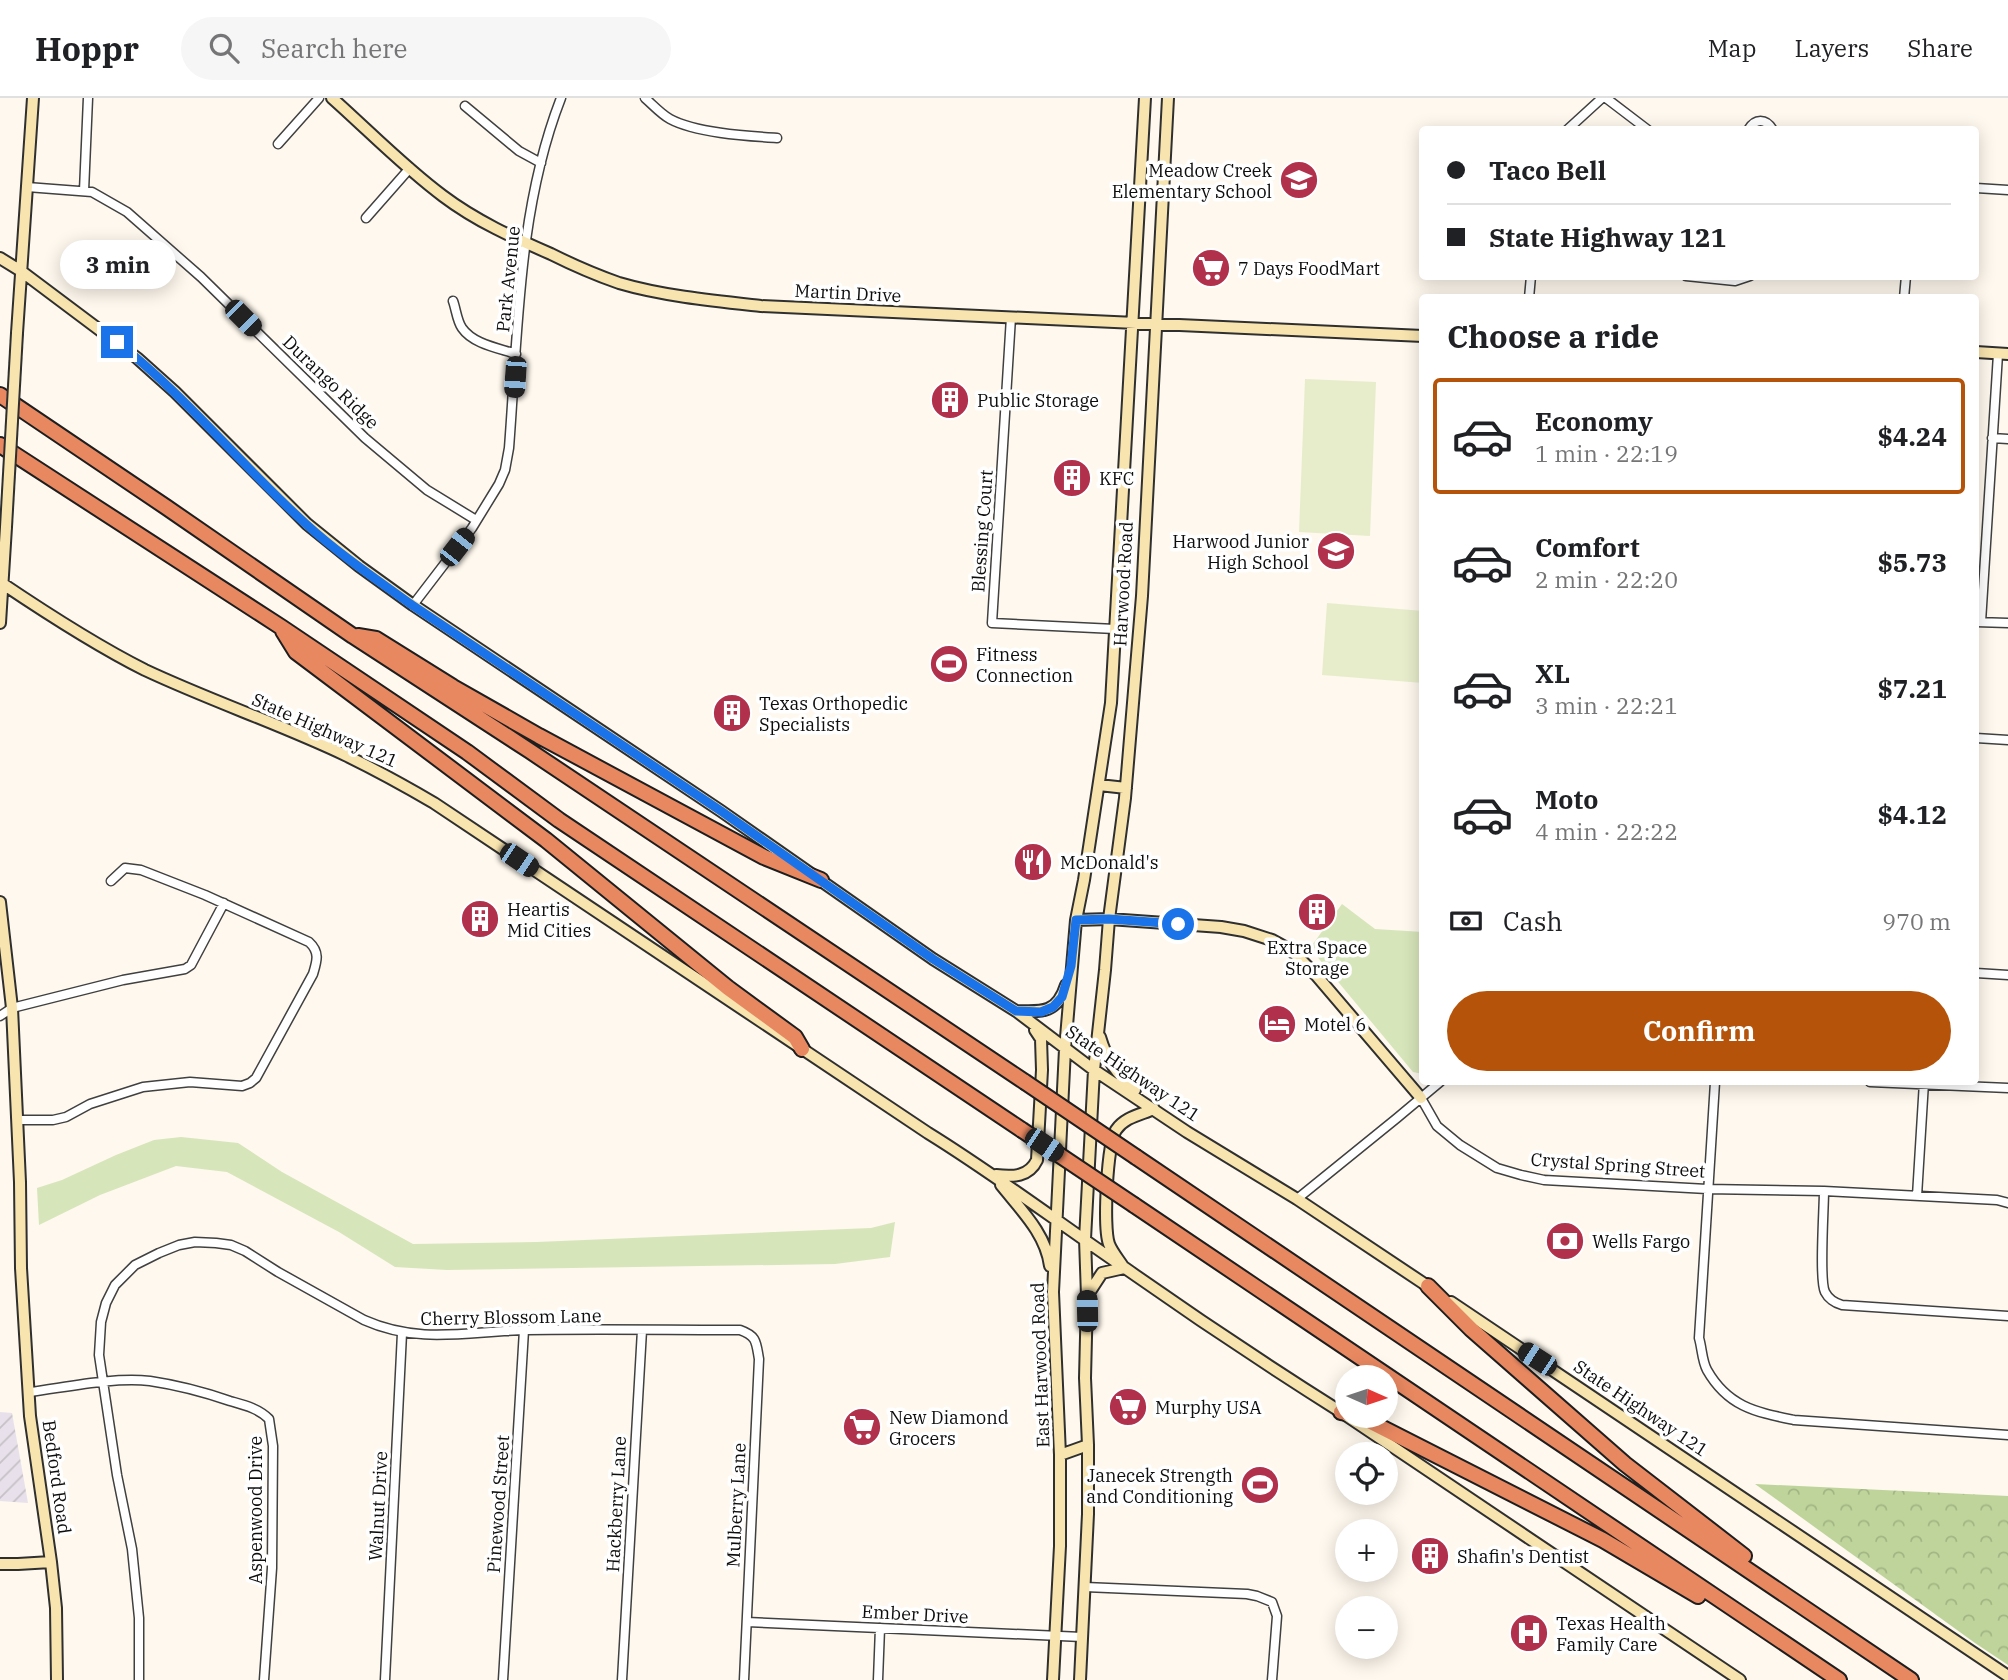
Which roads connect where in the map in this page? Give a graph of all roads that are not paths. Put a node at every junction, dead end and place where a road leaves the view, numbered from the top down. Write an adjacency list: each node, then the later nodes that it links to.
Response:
1 (33, 98): 19 (main road)
2 (88, 98): 22 (street)
3 (319, 98): 16 (street)
4 (332, 98): 18 (main road, Martin Drive)
5 (561, 98): 17 (street, Park Avenue)
6 (645, 98): 15 (street)
7 (1145, 98): 23 (main road, Harwood Road)
8 (1168, 98): 24 (main road, Harwood Road)
9 (1604, 98): 11 (street); 12 (street)
10 (465, 106): 17 (street)
11 (1572, 126)
12 (1642, 126)
13 (1750, 126): 14 (street)
14 (1770, 126)
15 (777, 138)
16 (278, 144)
17 (541, 163): 26 (street, Park Avenue)
18 (411, 168): 25 (street); 26 (main road, Martin Drive)
19 (27, 187): 22 (street, Durango Ridge); 28 (main road)
20 (1979, 188): 21 (street)
21 (2008, 190)
22 (84, 191): 43 (street, Durango Ridge)
23 (1140, 200): 24 (main road); 31 (main road, Harwood Road)
24 (1163, 201): 32 (main road, Harwood Road)
25 (366, 218)
26 (526, 243): 30 (main road, Martin Drive); 35 (street, Park Avenue)
27 (0, 258): 28 (main road, State Highway 121)
28 (21, 271): 44 (main road, bridge); 45 (main road, State Highway 121)
29 (453, 301): 35 (street)
30 (1011, 317): 31 (main road, Martin Drive); 50 (street, Blessing Court)
31 (1133, 323): 32 (main road, Martin Drive); 41 (main road, Harwood Road)
32 (1156, 324): 33 (main road, Martin Drive); 42 (main road, Harwood Road)
33 (1419, 336)
34 (1979, 352): 36 (main road)
35 (516, 354): 43 (street, Park Avenue)
36 (2003, 354): 38 (street)
37 (0, 395): 52 (highway)
38 (1992, 438): 39 (street); 46 (street)
39 (2008, 439)
40 (0, 445): 49 (highway)
41 (1124, 482): 42 (main road); 50 (main road, Harwood Road)
42 (1146, 489): 51 (main road, Harwood Road)
43 (477, 520): 45 (street, Park Avenue)
44 (1, 582): 48 (main road); 71 (main road, State Highway 121)
45 (412, 605): 57 (main road, State Highway 121)
46 (1979, 622): 47 (street)
47 (2008, 623)
48 (0, 624)
49 (281, 626): 71 (highway); 111 (highway, bridge)
50 (1115, 629): 51 (main road); 55 (main road, Harwood Road)
51 (1139, 631): 56 (main road, Harwood Road)
52 (353, 636): 57 (highway); 110 (highway, bridge)
53 (1979, 738): 54 (street)
54 (2008, 740)
55 (1098, 785): 56 (main road); 62 (main road, Harwood Road)
56 (1126, 788): 61 (main road, Harwood Road)
57 (821, 880): 68 (main road, State Highway 121)
58 (111, 881): 60 (street)
59 (0, 902): 67 (main road, Bedford Road)
60 (224, 903): 67 (street); 81 (street)
61 (1109, 919): 62 (main road, Crystal Spring Street); 70 (main road, Harwood Road); 79 (main road, Crystal Spring Street)
62 (1076, 920): 63 (main road, Harwood Road)
63 (1071, 966): 68 (main road); 72 (main road, Harwood Road)
64 (1979, 973): 65 (street)
65 (2008, 975)
66 (0, 1005): 67 (street)
67 (12, 1008): 69 (street); 81 (main road, Bedford Road)
68 (1016, 1011): 72 (main road, State Highway 121); 82 (main road)
69 (0, 1016)
70 (1099, 1032): 73 (main road, Harwood Road); 80 (main road)
71 (802, 1049): 82 (main road, State Highway 121)
72 (1065, 1049): 73 (main road, State Highway 121); 88 (main road, East Harwood Road)
73 (1094, 1070): 80 (main road, State Highway 121); 89 (main road)
74 (1436, 1085): 79 (street)
75 (1715, 1085): 83 (street)
76 (1924, 1085): 85 (street)
77 (1958, 1085): 78 (street)
78 (2008, 1088)
79 (1421, 1098): 83 (street, Crystal Spring Street); 86 (street)
80 (1154, 1109): 86 (main road, State Highway 121); 90 (main road)
81 (18, 1120): 100 (main road, Bedford Road)
82 (993, 1175): 88 (main road, State Highway 121); 92 (main road)
83 (1707, 1189): 84 (street, Crystal Spring Street); 104 (street)
84 (1824, 1191): 85 (street, Crystal Spring Street); 94 (street)
85 (1917, 1196): 87 (street, Crystal Spring Street)
86 (1297, 1199): 91 (main road, State Highway 121)
87 (2008, 1203)
88 (1058, 1220): 89 (main road, State Highway 121); 92 (main road, East Harwood Road)
89 (1085, 1239): 90 (main road, State Highway 121); 93 (main road)
90 (1124, 1268): 93 (main road); 101 (main road, State Highway 121)
91 (1427, 1286): 110 (highway); 116 (main road, State Highway 121)
92 (1053, 1292): 106 (main road, East Harwood Road)
93 (1087, 1296): 105 (main road)
94 (2008, 1316)
95 (524, 1330): 96 (street, Cherry Blossom Lane); 97 (street, Cherry Blossom Lane); 121 (street, Pinewood Street)
96 (642, 1330): 98 (street, Cherry Blossom Lane); 122 (street, Hackberry Lane)
97 (402, 1333): 99 (street, Cherry Blossom Lane); 120 (street, Walnut Drive)
98 (750, 1334): 112 (street, Mulberry Lane)
99 (103, 1383): 100 (street, Aspenwood Drive); 118 (street, Cherry Blossom Lane); 119 (street, Aspenwood Drive)
100 (30, 1392): 107 (main road, Bedford Road)
101 (1335, 1407)
102 (1366, 1428): 128 (main road, State Highway 121)
103 (1383, 1428): 111 (highway)
104 (2008, 1435)
105 (1088, 1446): 106 (main road); 109 (main road)
106 (1060, 1455): 114 (main road, East Harwood Road)
107 (51, 1562): 108 (main road); 117 (main road, Bedford Road)
108 (0, 1563)
109 (1085, 1587): 115 (main road); 127 (street)
110 (1777, 1588): 130 (highway)
111 (1741, 1616): 129 (highway)
112 (747, 1622): 113 (street, Ember Drive); 123 (street, Mulberry Lane)
113 (880, 1628): 114 (street, Ember Drive); 124 (street)
114 (1056, 1636): 115 (street, Ember Drive); 125 (main road, East Harwood Road)
115 (1082, 1637): 126 (main road)
116 (2008, 1676)
117 (57, 1680)
118 (139, 1680)
119 (264, 1680)
120 (385, 1680)
121 (503, 1680)
122 (622, 1680)
123 (744, 1680)
124 (878, 1680)
125 (1053, 1680)
126 (1080, 1680)
127 (1272, 1680)
128 (1740, 1680)
129 (1839, 1680)
130 (1911, 1680)

